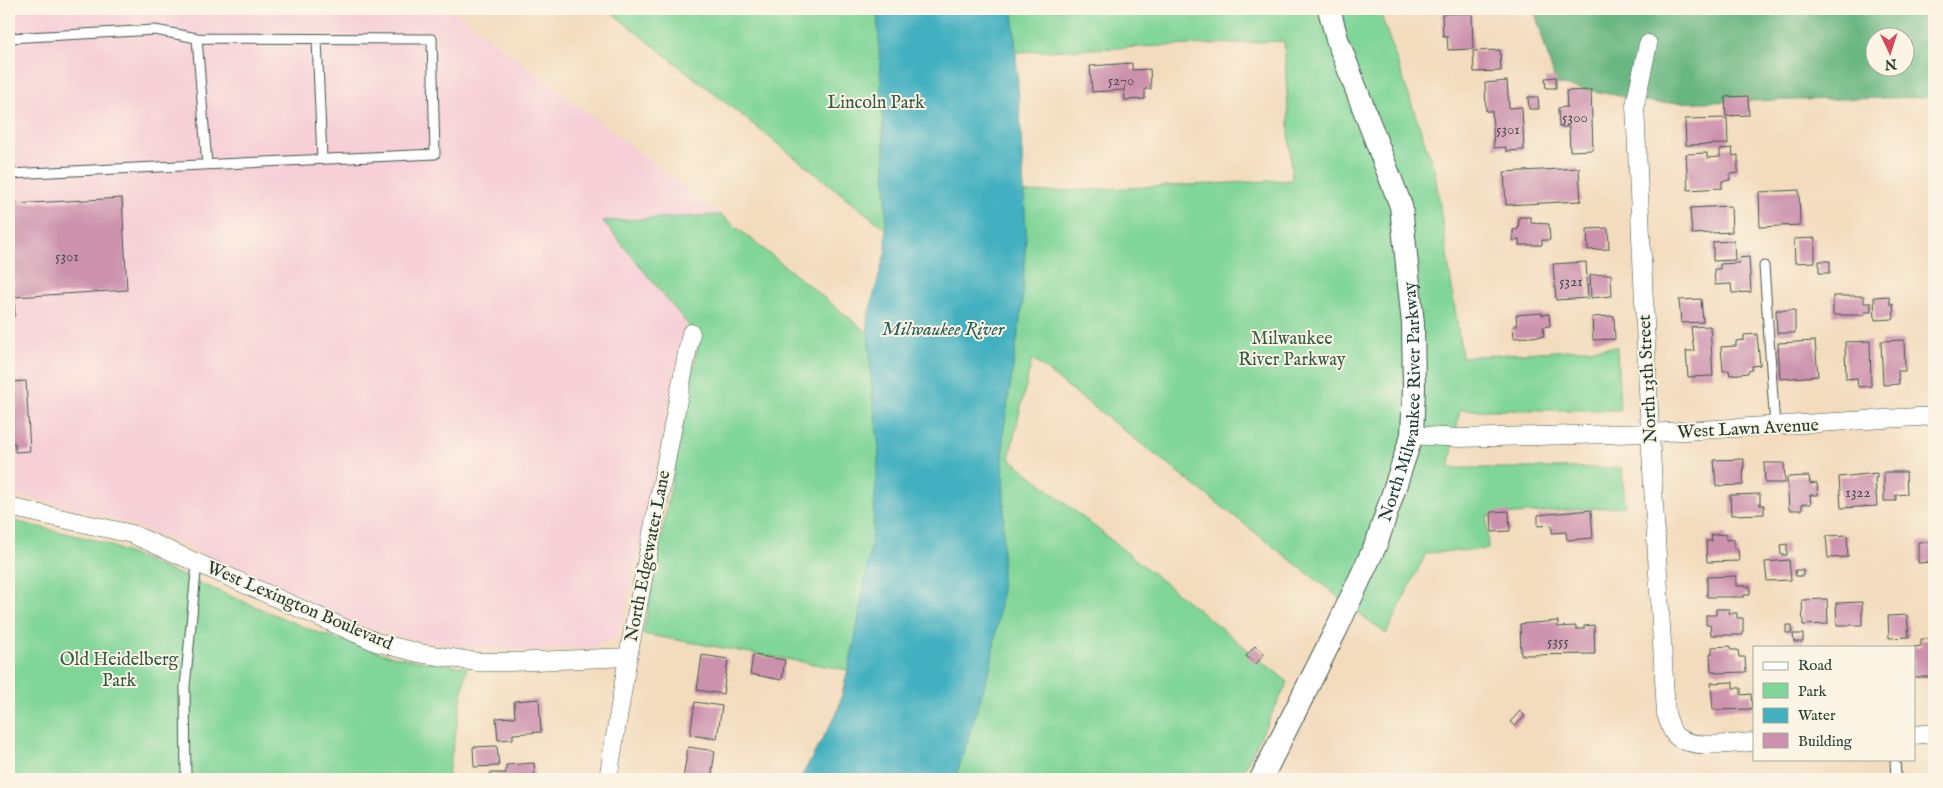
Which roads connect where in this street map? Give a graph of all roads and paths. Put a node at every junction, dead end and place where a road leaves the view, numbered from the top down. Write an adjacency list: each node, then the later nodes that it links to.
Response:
1 (1329, 9): 14 (street, North Milwaukee River Parkway)
2 (9, 38): 3 (lane)
3 (197, 38): 4 (lane); 7 (lane)
4 (317, 38): 6 (lane); 6 (lane)
5 (1648, 44): 13 (street, North 13th Street)
6 (322, 160): 7 (lane)
7 (207, 165): 8 (lane)
8 (9, 174)
9 (1764, 266): 12 (lane)
10 (691, 333): 17 (street, North Edgewater Lane)
11 (1934, 416): 12 (street, West Lawn Avenue)
12 (1776, 427): 13 (street, West Lawn Avenue)
13 (1650, 433): 14 (street, West Lawn Avenue); 20 (street, North 13th Street)
14 (1412, 435): 24 (street, North Milwaukee River Parkway)
15 (9, 507): 16 (street, West Lexington Boulevard)
16 (197, 562): 17 (street, West Lexington Boulevard); 22 (lane)
17 (628, 657): 23 (street, North Edgewater Lane)
18 (1916, 734): 19 (street)
19 (1934, 734)
20 (1753, 742)
21 (1895, 760): 25 (lane)
22 (186, 779)
23 (608, 779)
24 (1261, 779)
25 (1896, 779)

